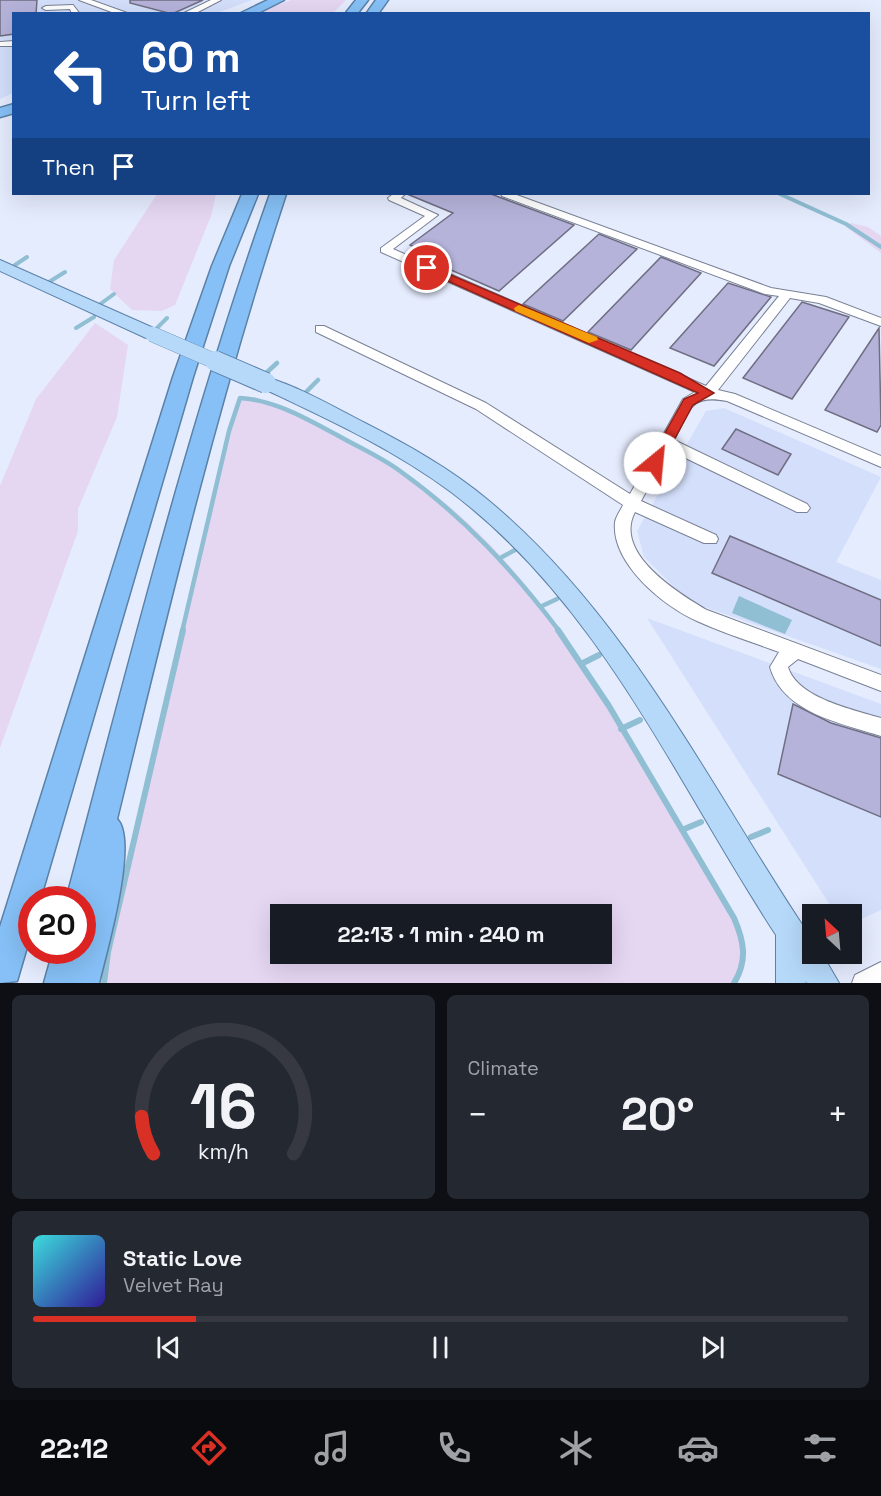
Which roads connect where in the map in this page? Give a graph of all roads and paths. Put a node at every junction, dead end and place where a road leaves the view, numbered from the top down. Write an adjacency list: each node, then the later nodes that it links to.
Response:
1 (217, 0): 8 (street)
2 (278, 0): 9 (highway)
3 (362, 0): 10 (highway)
4 (90, 1): 7 (street)
5 (46, 7): 6 (street)
6 (75, 12)
7 (120, 12)
8 (190, 12)
9 (250, 12)
10 (353, 12)
11 (240, 195): 16 (highway)
12 (250, 195): 16 (highway)
13 (278, 195): 30 (highway)
14 (398, 195): 21 (street)
15 (509, 195): 18 (street)
16 (233, 233): 35 (highway)
17 (0, 265): 32 (main road, bridge)
18 (788, 293): 19 (street); 21 (street)
19 (881, 322)
20 (320, 329): 24 (street)
21 (708, 393): 22 (street); 23 (street)
22 (666, 442): 24 (street); 25 (street)
23 (881, 462)
24 (633, 504): 26 (street); 27 (street)
25 (802, 508)
26 (710, 539)
27 (796, 651): 28 (street); 29 (street)
28 (881, 683)
29 (881, 727)
30 (110, 790): 31 (highway); 37 (highway)
31 (86, 886)
32 (790, 934): 38 (main road); 39 (main road)
33 (66, 964): 36 (highway)
34 (881, 973): 40 (street)
35 (0, 981)
36 (61, 983)
37 (82, 983)
38 (791, 983)
39 (824, 983)
40 (863, 983)

